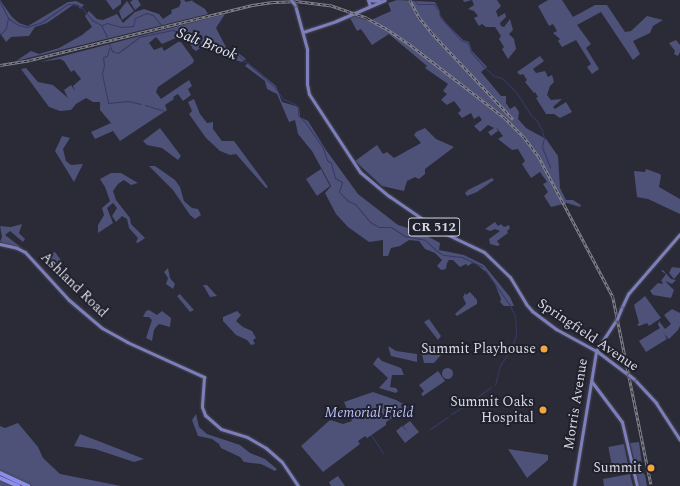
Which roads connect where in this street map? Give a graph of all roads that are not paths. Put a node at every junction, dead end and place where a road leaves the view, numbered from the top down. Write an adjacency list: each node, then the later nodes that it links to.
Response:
1 (291, 0): 4 (main road, Springfield Avenue / CR 512, bridge)
2 (383, 1): 3 (main road); 3 (main road)
3 (370, 6): 4 (main road)
4 (303, 32): 7 (main road, Springfield Avenue / CR 512)
5 (680, 234): 7 (main road, Morris Avenue, bridge)
6 (0, 244): 16 (main road, Ashland Road)
7 (596, 351): 8 (main road, Springfield Avenue); 9 (main road, Morris Avenue)
8 (603, 356): 9 (main road); 11 (main road, Springfield Avenue, bridge)
9 (594, 363): 10 (main road, Morris Avenue)
10 (592, 382): 17 (main road, Morris Avenue); 18 (main road)
11 (680, 440)
12 (0, 473): 15 (highway)
13 (0, 478): 14 (highway)
14 (18, 486)
15 (28, 486)
16 (298, 486)
17 (574, 486)
18 (636, 486)

